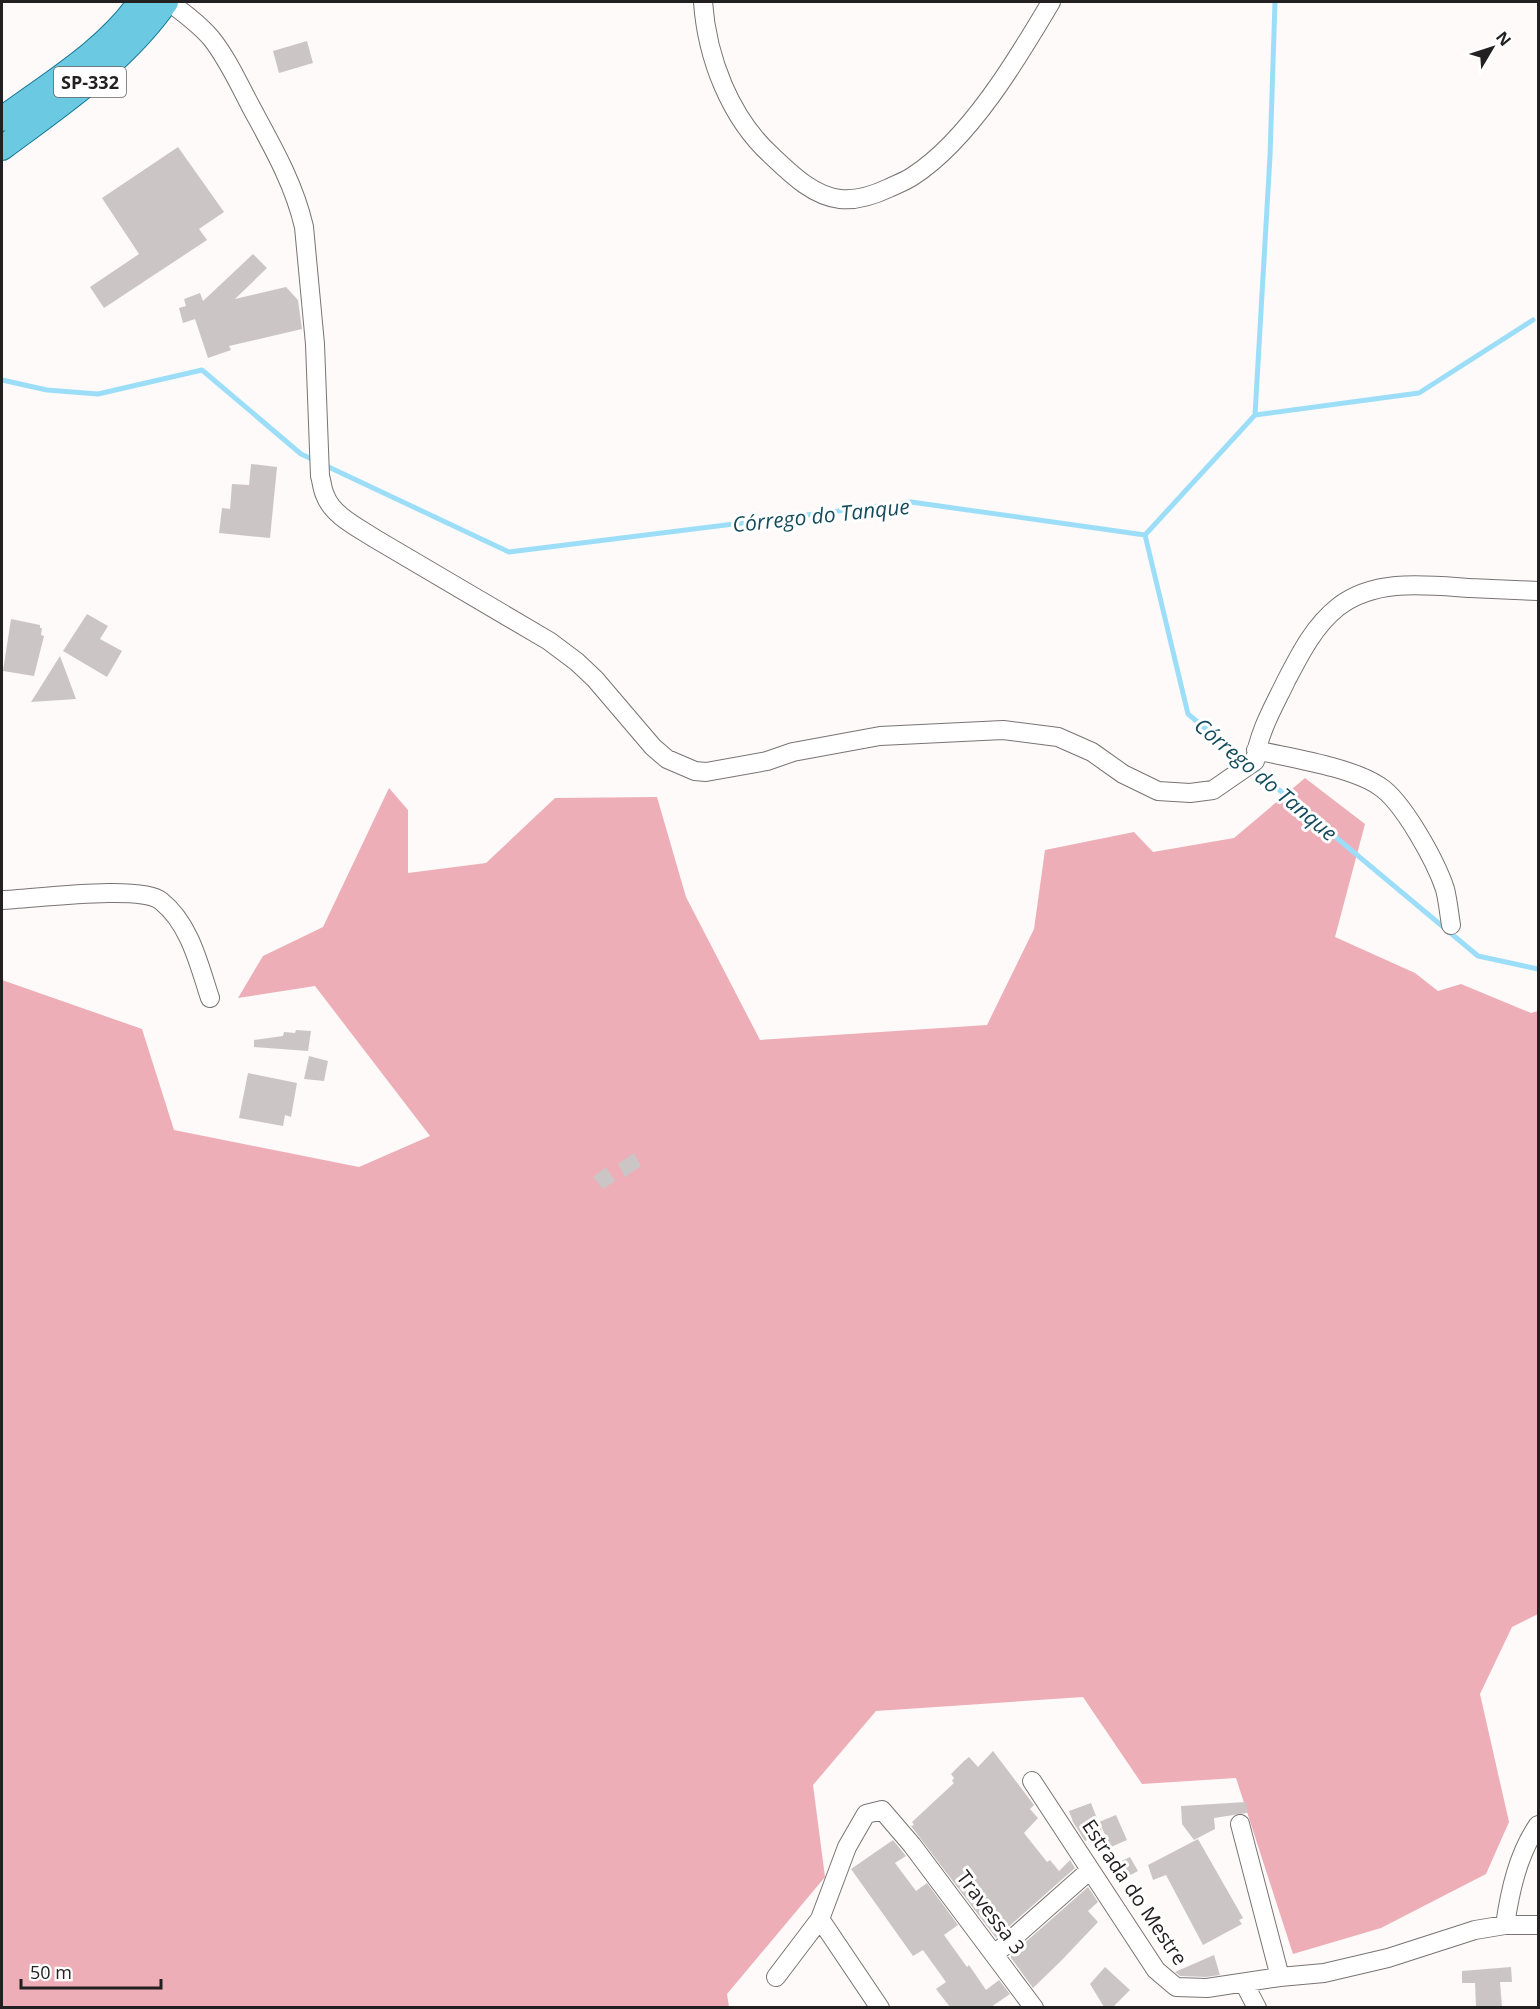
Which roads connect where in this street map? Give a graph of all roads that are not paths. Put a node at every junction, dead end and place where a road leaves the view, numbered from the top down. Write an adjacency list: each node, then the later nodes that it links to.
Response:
1 (140, 2): 5 (main road, SP-332)
2 (168, 2): 6 (main road, SP-332); 8 (street)
3 (703, 2): 4 (street)
4 (1051, 2)
5 (2, 119)
6 (2, 148)
7 (1539, 591): 8 (street)
8 (1256, 755): 10 (street)
9 (2, 900): 11 (street)
10 (1451, 926)
11 (210, 998)
12 (1032, 1781): 15 (street, Estrada do Mestre)
13 (1240, 1824): 21 (street)
14 (1539, 1825): 17 (street)
15 (1090, 1870): 19 (street); 22 (street, Estrada do Mestre)
16 (820, 1920): 19 (street, Travessa 3); 20 (street); 23 (street)
17 (1505, 1925): 18 (street, Estrada do Mestre); 21 (street, Estrada do Mestre)
18 (1539, 1925)
19 (995, 1954): 24 (street, Travessa 3)
20 (776, 1977)
21 (1280, 1977): 22 (street, Estrada do Mestre)
22 (1244, 1983): 25 (street)
23 (880, 2007)
24 (1034, 2007)
25 (1257, 2007)

